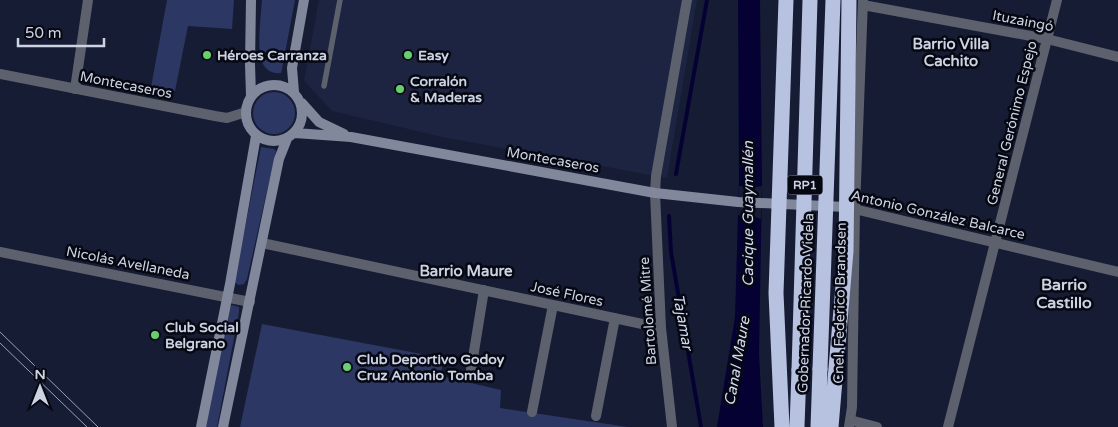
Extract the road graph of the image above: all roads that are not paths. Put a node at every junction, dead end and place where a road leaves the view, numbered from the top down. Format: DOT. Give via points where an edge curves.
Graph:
graph roads {
  1 [pos="88,0"];
  2 [pos="251,0"];
  3 [pos="304,0"];
  4 [pos="340,0"];
  5 [pos="687,0"];
  6 [pos="786,0"];
  7 [pos="810,0"];
  8 [pos="832,0"];
  9 [pos="1058,0"];
  10 [pos="858,2"];
  11 [pos="1047,39"];
  12 [pos="1118,57"];
  13 [pos="0,74"];
  14 [pos="324,86"];
  15 [pos="75,89"];
  16 [pos="251,96"];
  17 [pos="297,96"];
  18 [pos="246,112"];
  19 [pos="256,136"];
  20 [pos="291,136"];
  21 [pos="351,137"];
  22 [pos="655,193"];
  23 [pos="750,202"];
  24 [pos="779,204"];
  25 [pos="851,207"];
  26 [pos="996,242"];
  27 [pos="262,243"];
  28 [pos="0,252"];
  29 [pos="1118,272"];
  30 [pos="484,290"];
  31 [pos="228,297"];
  32 [pos="250,302"];
  33 [pos="553,305"];
  34 [pos="615,318"];
  35 [pos="661,328"];
  36 [pos="470,376"];
  37 [pos="532,412"];
  38 [pos="596,416"];
  39 [pos="849,424"];
  40 [pos="201,427"];
  41 [pos="223,427"];
  42 [pos="672,427"];
  43 [pos="782,427"];
  44 [pos="796,427"];
  45 [pos="818,427"];
  46 [pos="831,427"];
  47 [pos="877,427"];
  48 [pos="948,427"];
  1 -- 15 [label="street"];
  2 -- 16 [label="main road"];
  3 -- 17 [label="main road" via="292,68"];
  4 -- 14 [label="lane"];
  5 -- 22 [label="street, Bartolomé Mitre"];
  6 -- 24 [label="highway"];
  7 -- 44 [label="highway, Gobernador Ricardo Videla / RP1, bridge"];
  8 -- 45 [label="highway, Gobernador Ricardo Videla / RP1, bridge"];
  9 -- 11 [label="street, General Gerónimo Espejo"];
  10 -- 11 [label="street, Ituzaingó"];
  10 -- 25 [label="highway"];
  11 -- 12 [label="street, Ituzaingó"];
  11 -- 26 [label="street, General Gerónimo Espejo"];
  13 -- 15 [label="street, Montecaseros"];
  15 -- 18 [label="street, Montecaseros" via="227,118"];
  16 -- 17 [label="main road" via="272,85 283,86"];
  16 -- 18 [label="main road"];
  17 -- 20 [label="main road" via="302,116 299,128"];
  17 -- 21 [label="main road, Montecaseros" via="319,122"];
  18 -- 19 [label="main road" via="248,125"];
  19 -- 20 [label="main road" via="273,142"];
  19 -- 31 [label="main road"];
  20 -- 21 [label="main road, Montecaseros"];
  20 -- 27 [label="main road" via="279,159"];
  21 -- 22 [label="main road, Montecaseros"];
  22 -- 23 [label="main road, Montecaseros"];
  22 -- 35 [label="street, Bartolomé Mitre"];
  23 -- 24 [label="main road, Antonio González Balcarce"];
  24 -- 25 [label="main road, Antonio González Balcarce"];
  24 -- 43 [label="highway" via="776,293"];
  25 -- 26 [label="street, Antonio González Balcarce"];
  25 -- 39 [label="street, Cnel. Federico Brandsen" via="852,407"];
  25 -- 46 [label="highway"];
  26 -- 29 [label="street, Antonio González Balcarce"];
  26 -- 48 [label="street, General Gerónimo Espejo"];
  27 -- 30 [label="street, José Flores"];
  27 -- 32 [label="main road"];
  28 -- 31 [label="street, Nicolás Avellaneda"];
  30 -- 33 [label="street, José Flores"];
  30 -- 36 [label="street"];
  31 -- 32 [label="street, Nicolás Avellaneda"];
  31 -- 40 [label="main road"];
  32 -- 41 [label="main road"];
  33 -- 34 [label="street, José Flores"];
  33 -- 37 [label="street"];
  34 -- 35 [label="street, José Flores"];
  34 -- 38 [label="street"];
  35 -- 42 [label="street, Bartolomé Mitre"];
  39 -- 47 [label="street"];
}
